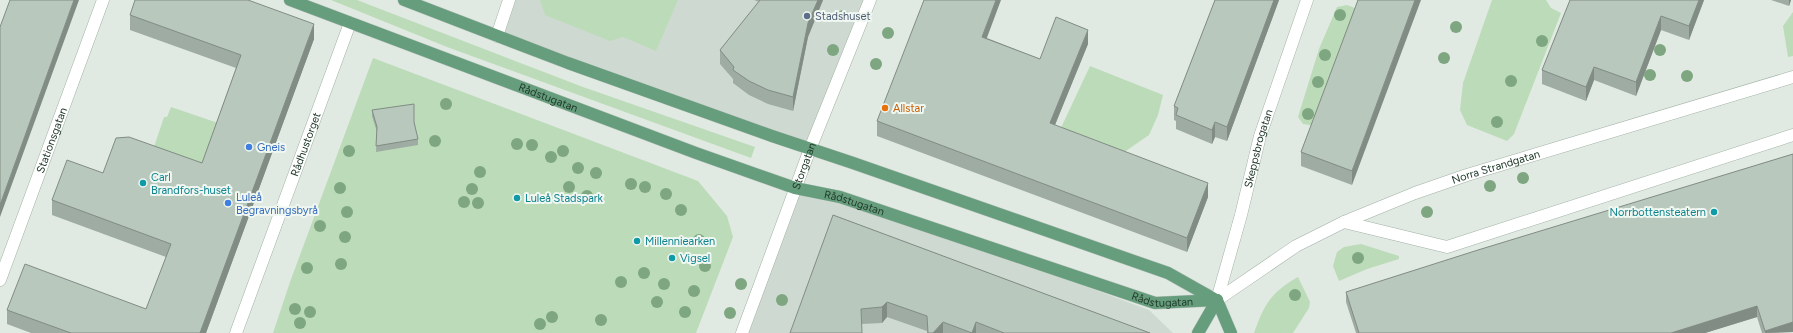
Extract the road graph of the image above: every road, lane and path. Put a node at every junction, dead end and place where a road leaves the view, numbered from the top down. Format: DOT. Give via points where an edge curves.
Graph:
graph roads {
  1 [pos="103,0"];
  2 [pos="290,0"];
  3 [pos="404,0"];
  4 [pos="509,0"];
  5 [pos="870,0"];
  6 [pos="1307,0"];
  7 [pos="350,23"];
  8 [pos="496,36"];
  9 [pos="1793,77"];
  10 [pos="1793,135"];
  11 [pos="810,150"];
  12 [pos="795,188"];
  13 [pos="1344,222"];
  14 [pos="0,280"];
  15 [pos="1218,300"];
  16 [pos="236,333"];
  17 [pos="742,333"];
  18 [pos="1198,333"];
  19 [pos="1231,333"];
  1 -- 14 [label="street, Stationsgatan"];
  2 -- 7 [label="main road, Rådstugatan"];
  3 -- 8 [label="main road, Rådstugatan"];
  4 -- 8 [label="street"];
  5 -- 11 [label="street, Storgatan"];
  6 -- 15 [label="street, Skeppsbrogatan" via="1260,136"];
  7 -- 12 [label="main road, Rådstugatan"];
  7 -- 16 [label="street, Rådhustorget"];
  8 -- 11 [label="main road, Rådstugatan"];
  9 -- 13 [label="street, Norra Strandgatan" via="1467,175"];
  10 -- 13 [label="street" via="1447,247"];
  11 -- 12 [label="street, Storgatan"];
  11 -- 15 [label="main road, Rådstugatan" via="1168,273"];
  12 -- 15 [label="main road, Rådstugatan" via="840,197 1155,303"];
  12 -- 17 [label="street, Storgatan"];
  13 -- 15 [label="street, Norra Strandgatan" via="1296,246"];
  15 -- 18 [label="main road, Skeppsbrogatan"];
  15 -- 19 [label="main road"];
}
